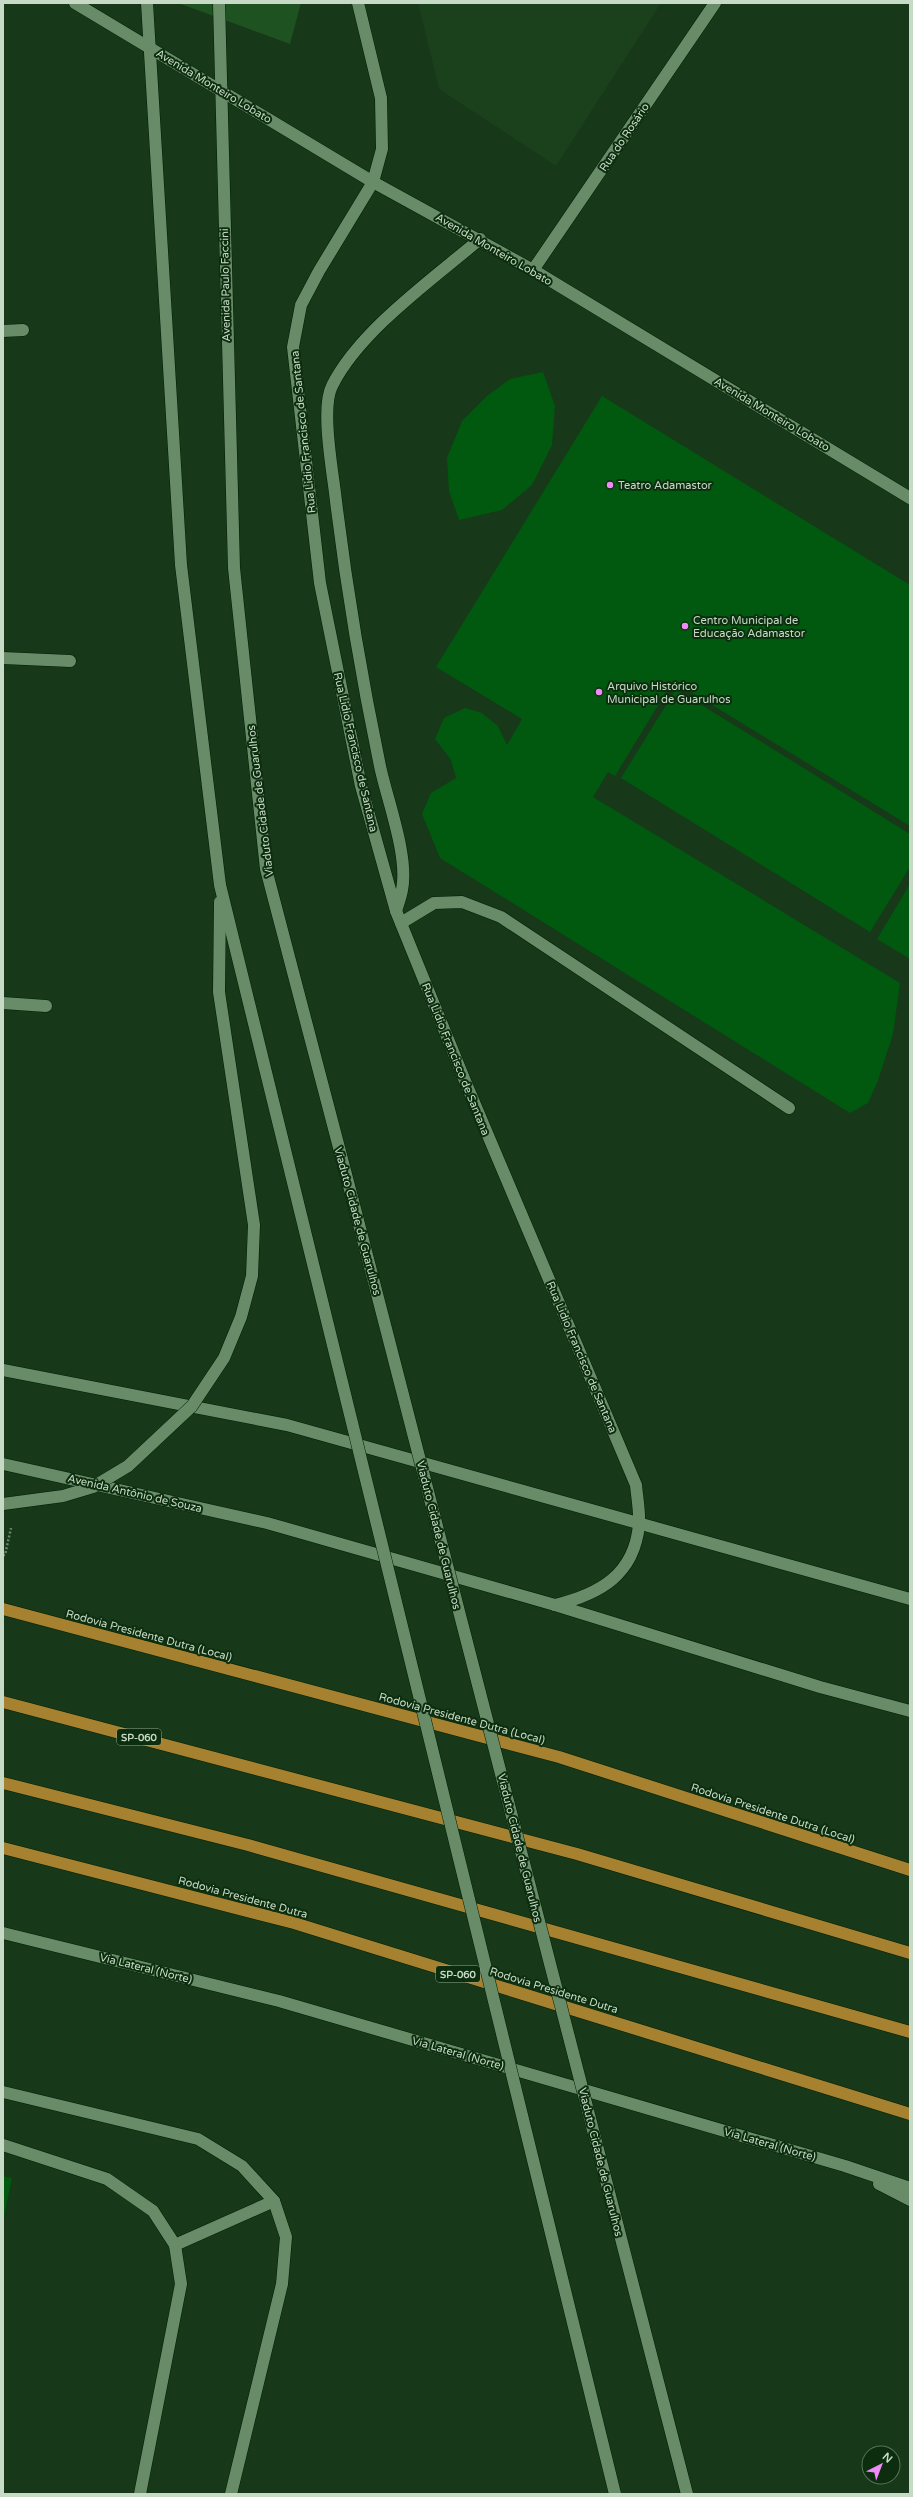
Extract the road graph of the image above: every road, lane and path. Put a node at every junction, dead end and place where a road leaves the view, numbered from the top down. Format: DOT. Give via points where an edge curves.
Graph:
graph roads {
  1 [pos="75,3"];
  2 [pos="147,3"];
  3 [pos="219,3"];
  4 [pos="358,3"];
  5 [pos="715,3"];
  6 [pos="150,48"];
  7 [pos="223,91"];
  8 [pos="373,182"];
  9 [pos="480,239"];
  10 [pos="533,270"];
  11 [pos="23,330"];
  12 [pos="3,331"];
  13 [pos="910,498"];
  14 [pos="234,568"];
  15 [pos="3,658"];
  16 [pos="70,661"];
  17 [pos="220,885"];
  18 [pos="396,911"];
  19 [pos="402,923"];
  20 [pos="3,1003"];
  21 [pos="46,1006"];
  22 [pos="789,1108"];
  23 [pos="3,1370"];
  24 [pos="3,1464"];
  25 [pos="3,1504"];
  26 [pos="639,1525"];
  27 [pos="910,1599"];
  28 [pos="555,1605"];
  29 [pos="3,1609"];
  30 [pos="3,1702"];
  31 [pos="910,1711"];
  32 [pos="3,1783"];
  33 [pos="3,1848"];
  34 [pos="910,1870"];
  35 [pos="3,1933"];
  36 [pos="910,1953"];
  37 [pos="910,2032"];
  38 [pos="3,2092"];
  39 [pos="910,2114"];
  40 [pos="3,2145"];
  41 [pos="845,2166"];
  42 [pos="910,2188"];
  43 [pos="910,2200"];
  44 [pos="274,2201"];
  45 [pos="175,2244"];
  46 [pos="140,2494"];
  47 [pos="231,2494"];
  48 [pos="615,2494"];
  49 [pos="687,2494"];
  1 -- 6 [label="main road, Avenida Monteiro Lobato"];
  2 -- 6 [label="main road"];
  3 -- 7 [label="main road, Avenida Paulo Faccini"];
  4 -- 8 [label="main road, Rua Lidio Francisco de Santana" via="381,98 382,149"];
  5 -- 10 [label="main road, Rua do Rosário"];
  6 -- 7 [label="main road, Avenida Monteiro Lobato"];
  6 -- 17 [label="main road" via="181,565"];
  7 -- 8 [label="main road, Avenida Monteiro Lobato"];
  7 -- 14 [label="main road, Avenida Paulo Faccini" via="226,322"];
  8 -- 9 [label="main road, Avenida Monteiro Lobato"];
  8 -- 18 [label="main road, Rua Lidio Francisco de Santana" via="319,271 301,306 293,347 320,582 361,786"];
  9 -- 10 [label="main road, Avenida Monteiro Lobato"];
  9 -- 18 [label="main road" via="408,299 366,340 339,372 330,388 330,457 358,662 380,768 401,849 403,889"];
  10 -- 13 [label="main road, Avenida Monteiro Lobato"];
  11 -- 12 [label="main road"];
  14 -- 49 [label="main road, Viaduto Cidade de Guarulhos, bridge" via="266,869"];
  15 -- 16 [label="main road"];
  17 -- 25 [label="main road, bridge" via="218,992 254,1225 252,1276 241,1317 224,1358 192,1406 128,1466 93,1486 63,1496"];
  17 -- 48 [label="main road, bridge"];
  18 -- 19 [label="main road, Rua Lidio Francisco de Santana"];
  19 -- 22 [label="main road" via="434,903 462,902 500,917"];
  19 -- 26 [label="main road, Rua Lidio Francisco de Santana" via="465,1081 636,1485"];
  20 -- 21 [label="main road"];
  23 -- 26 [label="main road" via="294,1427"];
  24 -- 28 [label="main road, Avenida Antônio de Souza" via="267,1523"];
  26 -- 27 [label="main road"];
  26 -- 28 [label="main road, Rua Lidio Francisco de Santana" via="630,1562 608,1585 579,1599"];
  28 -- 31 [label="main road, Avenida Antônio de Souza" via="820,1687"];
  29 -- 34 [label="highway, Rodovia Presidente Dutra (Local)" via="559,1757"];
  30 -- 36 [label="highway, SP-060" via="577,1854"];
  32 -- 37 [label="highway" via="248,1845"];
  33 -- 39 [label="highway, Rodovia Presidente Dutra / SP-060" via="294,1923"];
  35 -- 41 [label="main road, Via Lateral (Norte)" via="279,2001"];
  38 -- 44 [label="main road" via="198,2139 242,2166"];
  40 -- 45 [label="main road" via="107,2180 153,2212"];
  41 -- 42 [label="main road, Via Lateral (Norte)"];
  41 -- 43 [label="main road"];
  44 -- 45 [label="main road"];
  44 -- 47 [label="main road" via="286,2237 282,2284"];
  45 -- 46 [label="main road" via="181,2284"];
}
